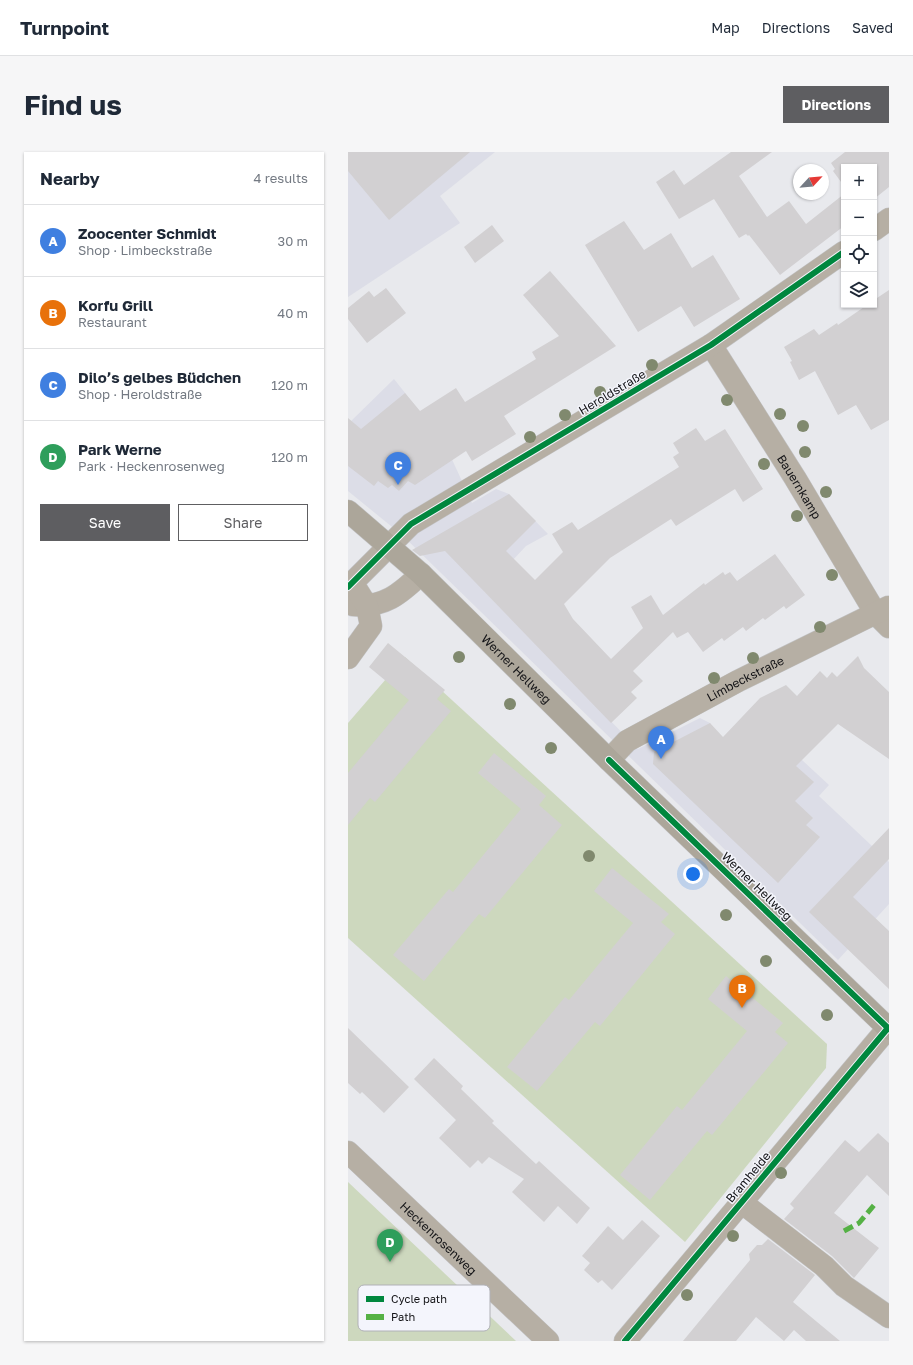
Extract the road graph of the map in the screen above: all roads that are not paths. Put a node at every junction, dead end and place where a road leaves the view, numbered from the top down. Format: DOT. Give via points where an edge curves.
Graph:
graph roads {
  1 [pos="889,219"];
  2 [pos="877,228"];
  3 [pos="841,254"];
  4 [pos="711,346"];
  5 [pos="348,512"];
  6 [pos="389,545"];
  7 [pos="421,574"];
  8 [pos="350,584"];
  9 [pos="357,605"];
  10 [pos="884,616"];
  11 [pos="348,658"];
  12 [pos="609,760"];
  13 [pos="889,1028"];
  14 [pos="348,1152"];
  15 [pos="742,1202"];
  16 [pos="489,1285"];
  17 [pos="490,1286"];
  18 [pos="889,1317"];
  19 [pos="548,1341"];
  20 [pos="625,1341"];
  1 -- 2 [label="street"];
  3 -- 4 [label="street, Heroldstraße"];
  4 -- 6 [label="street, Heroldstraße" via="411,524"];
  4 -- 10 [label="street, Bauernkamp"];
  5 -- 6 [label="main road, Werner Hellweg"];
  6 -- 7 [label="main road, Werner Hellweg"];
  6 -- 8 [label="street, Heroldstraße"];
  7 -- 9 [label="street" via="401,593 384,602"];
  7 -- 12 [label="main road, Werner Hellweg"];
  8 -- 9 [label="street"];
  9 -- 11 [label="street" via="371,626"];
  10 -- 12 [label="street, Limbeckstraße" via="738,682 627,741"];
  12 -- 13 [label="main road, Werner Hellweg"];
  13 -- 15 [label="street, Bramheide"];
  14 -- 16 [label="street, Heckenrosenweg"];
  15 -- 18 [label="street" via="824,1266 844,1286"];
  15 -- 20 [label="street, Bramheide"];
  17 -- 19 [label="street, Heckenrosenweg"];
}
